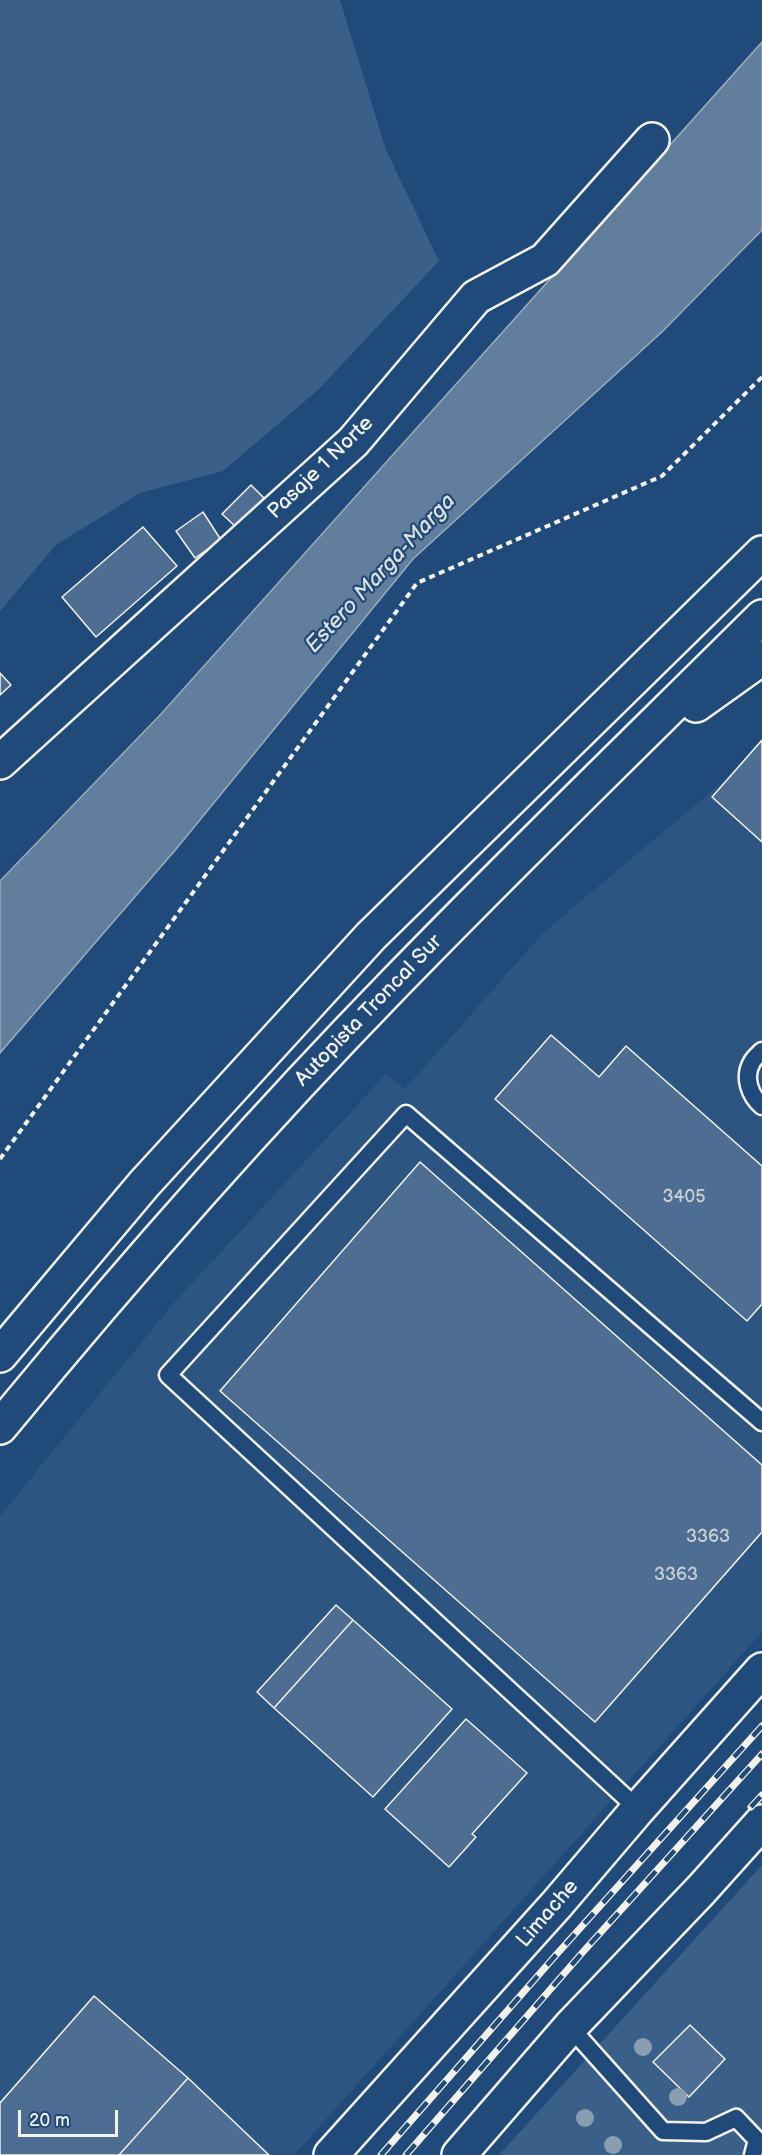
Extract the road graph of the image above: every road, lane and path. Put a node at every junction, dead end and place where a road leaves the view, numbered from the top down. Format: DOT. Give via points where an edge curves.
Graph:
graph roads {
  1 [pos="652,140"];
  2 [pos="762,377"];
  3 [pos="762,553"];
  4 [pos="762,617"];
  5 [pos="762,658"];
  6 [pos="0,762"];
  7 [pos="614,764"];
  8 [pos="762,1051"];
  9 [pos="762,1106"];
  10 [pos="0,1159"];
  11 [pos="0,1355"];
  12 [pos="762,1422"];
  13 [pos="0,1427"];
  14 [pos="762,1670"];
  15 [pos="638,1809"];
  16 [pos="760,1825"];
  17 [pos="570,2027"];
  18 [pos="331,2155"];
  19 [pos="459,2155"];
  20 [pos="753,2155"];
  1 -- 6 [label="main road, Pasaje 1 Norte" via="545,260 476,297 353,442"];
  2 -- 10 [label="path" via="662,476 417,583"];
  3 -- 11 [label="main road" via="371,936 144,1184"];
  4 -- 7 [label="main road, Autopista Troncal Sur"];
  5 -- 7 [label="main road"];
  7 -- 13 [label="main road, Autopista Troncal Sur" via="494,882 284,1101 178,1218"];
  8 -- 9 [label="lane" via="751,1062 747,1082 754,1099"];
  12 -- 15 [label="lane" via="406,1114 168,1375"];
  14 -- 15 [label="main road, Limache"];
  15 -- 18 [label="main road, Limache"];
  16 -- 17 [label="main road"];
  17 -- 19 [label="main road"];
  17 -- 20 [label="lane" via="663,2131 706,2132 736,2118 757,2140"];
}
